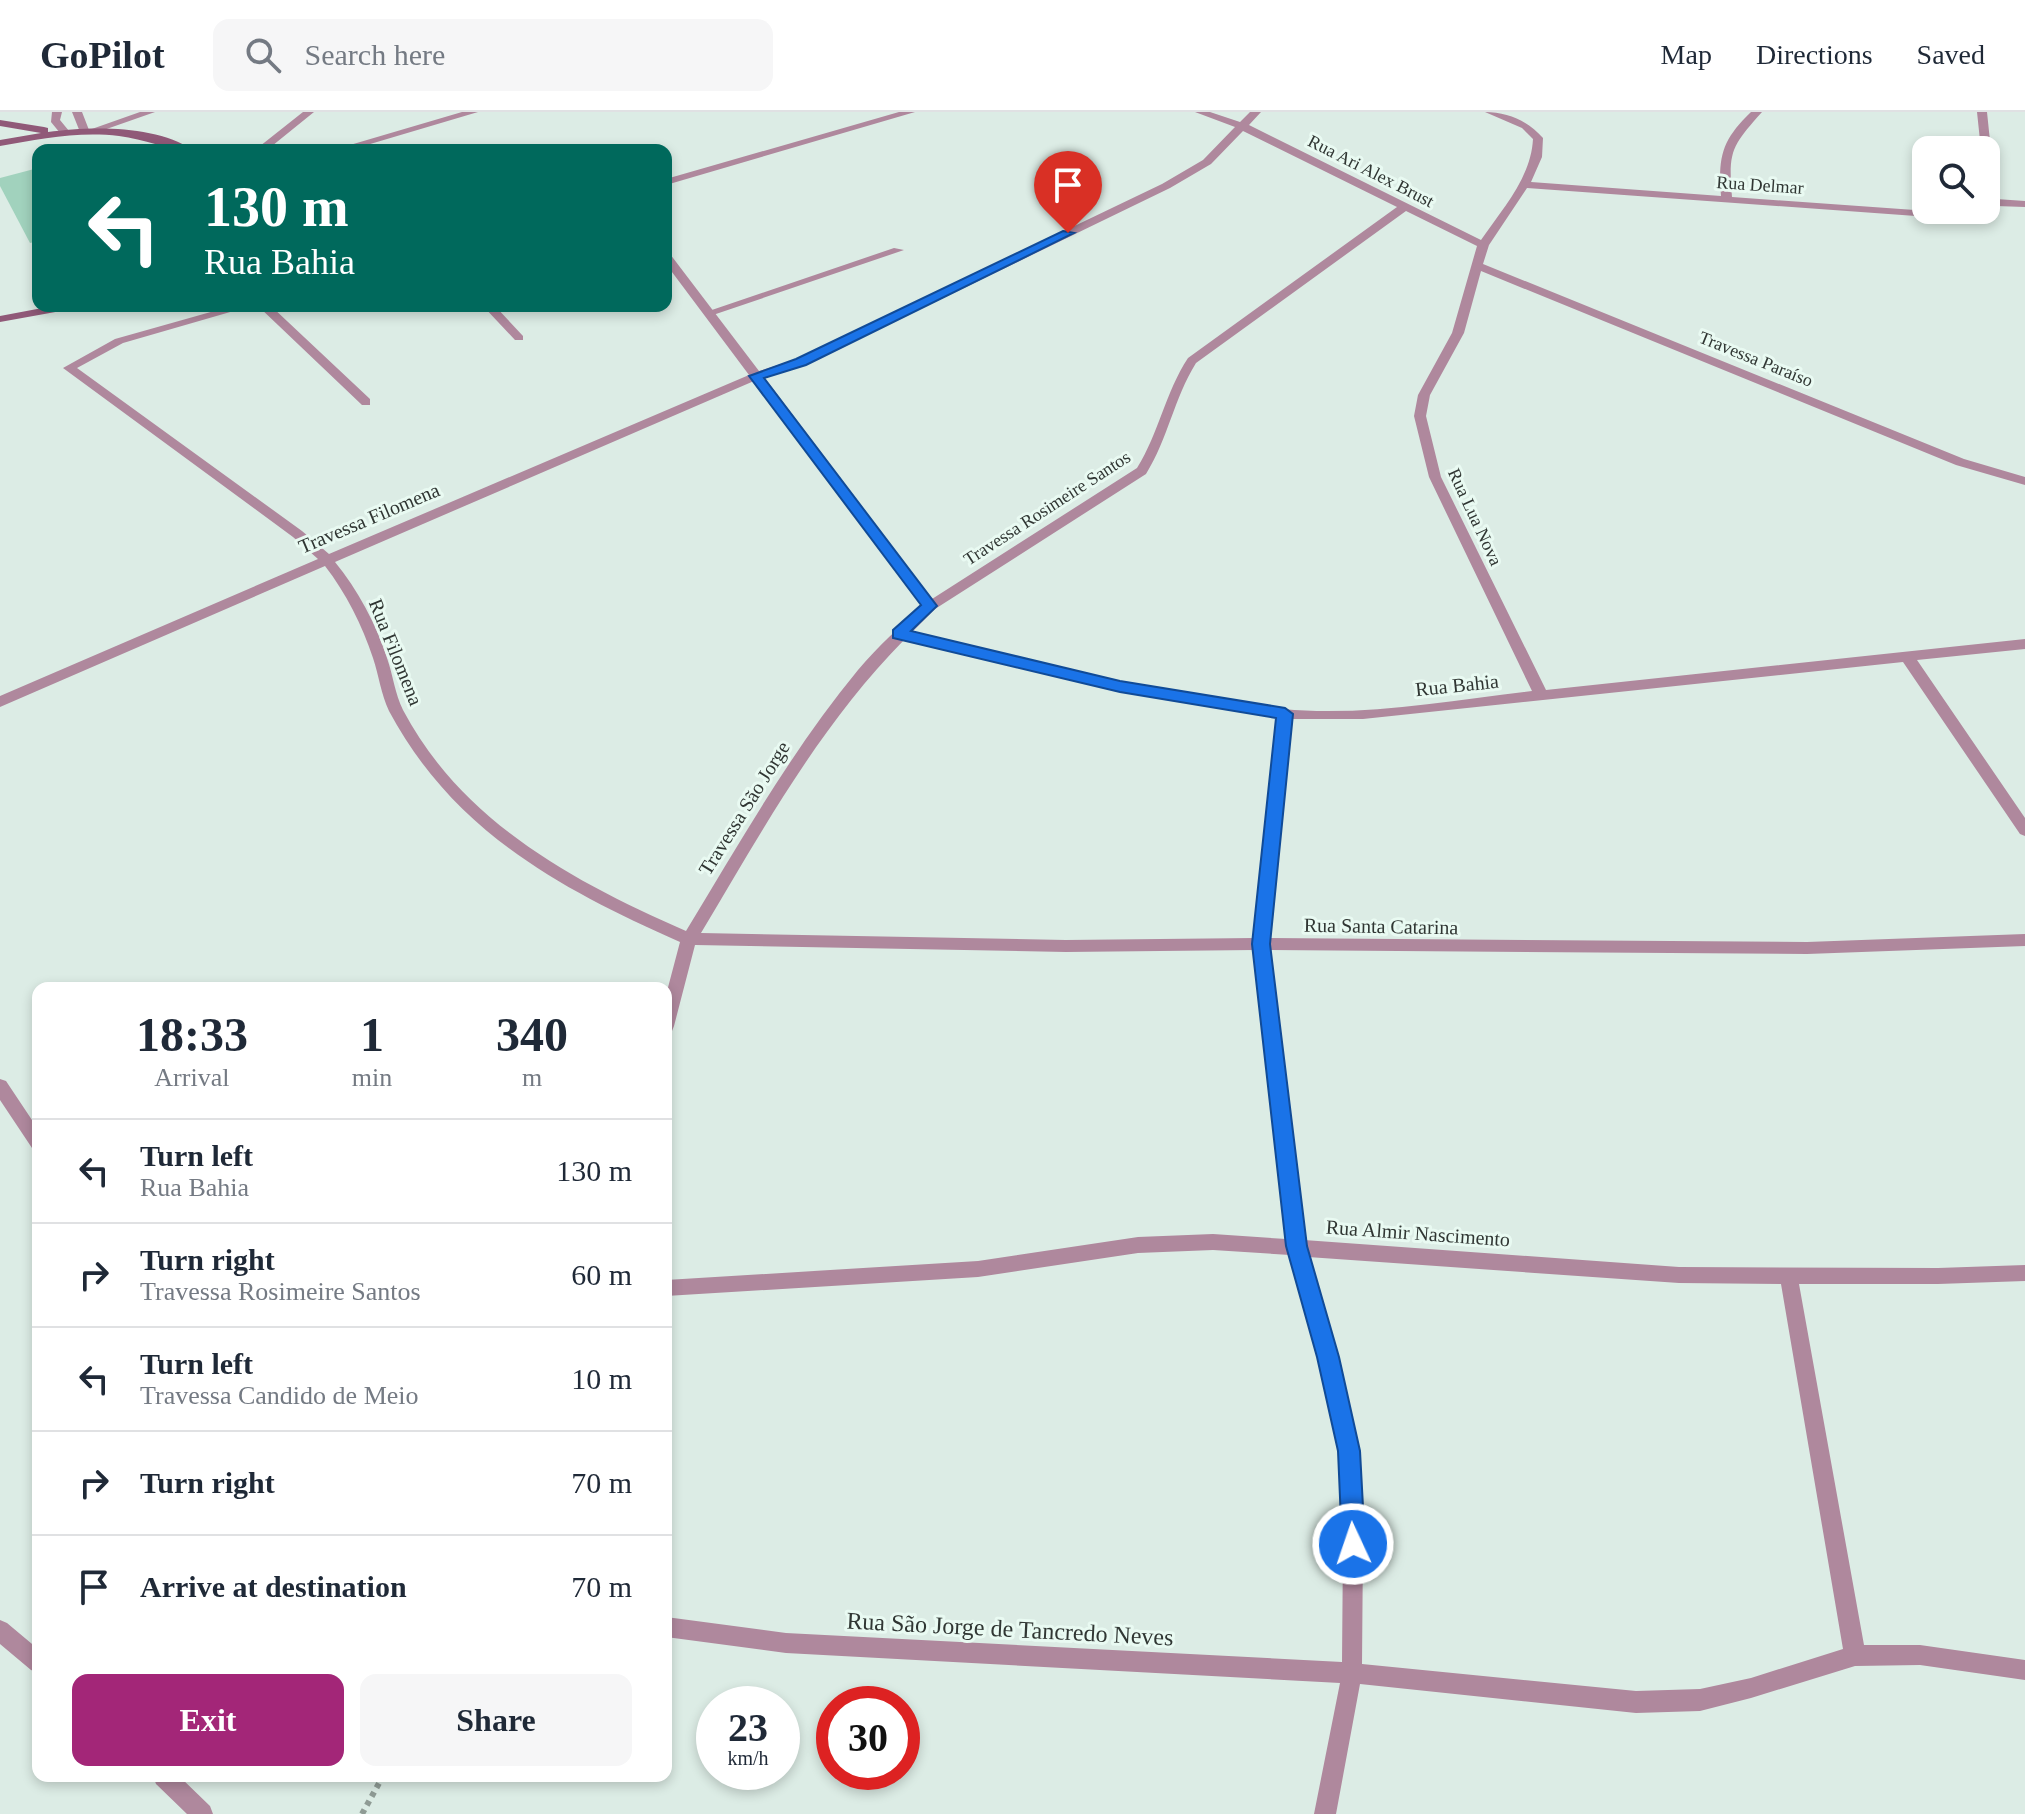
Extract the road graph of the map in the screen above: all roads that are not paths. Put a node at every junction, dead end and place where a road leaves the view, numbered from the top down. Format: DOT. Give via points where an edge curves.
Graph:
graph roads {
  1 [pos="57,112"];
  2 [pos="77,112"];
  3 [pos="150,112"];
  4 [pos="309,112"];
  5 [pos="473,112"];
  6 [pos="910,112"];
  7 [pos="1200,112"];
  8 [pos="1256,112"];
  9 [pos="1490,112"];
  10 [pos="1757,112"];
  11 [pos="1982,112"];
  12 [pos="0,123"];
  13 [pos="1244,127"];
  14 [pos="89,130"];
  15 [pos="61,131"];
  16 [pos="1984,136"];
  17 [pos="0,143"];
  18 [pos="173,144"];
  19 [pos="268,144"];
  20 [pos="359,144"];
  21 [pos="672,180"];
  22 [pos="1524,185"];
  23 [pos="1727,200"];
  24 [pos="2025,204"];
  25 [pos="2000,205"];
  26 [pos="1403,208"];
  27 [pos="1912,214"];
  28 [pos="1483,245"];
  29 [pos="898,250"];
  30 [pos="672,264"];
  31 [pos="1476,265"];
  32 [pos="39,312"];
  33 [pos="188,312"];
  34 [pos="223,312"];
  35 [pos="270,312"];
  36 [pos="495,312"];
  37 [pos="709,313"];
  38 [pos="0,319"];
  39 [pos="193,320"];
  40 [pos="519,338"];
  41 [pos="756,376"];
  42 [pos="366,402"];
  43 [pos="2025,481"];
  44 [pos="326,558"];
  45 [pos="930,606"];
  46 [pos="899,634"];
  47 [pos="2025,644"];
  48 [pos="1908,658"];
  49 [pos="1542,697"];
  50 [pos="0,702"];
  51 [pos="1285,714"];
  52 [pos="2025,830"];
  53 [pos="689,939"];
  54 [pos="2025,940"];
  55 [pos="1261,944"];
  56 [pos="672,1003"];
  57 [pos="0,1086"];
  58 [pos="32,1134"];
  59 [pos="1296,1246"];
  60 [pos="2025,1273"];
  61 [pos="1789,1276"];
  62 [pos="672,1288"];
  63 [pos="672,1628"];
  64 [pos="0,1630"];
  65 [pos="1855,1656"];
  66 [pos="32,1658"];
  67 [pos="2025,1670"];
  68 [pos="1352,1673"];
  69 [pos="170,1782"];
  70 [pos="202,1814"];
  71 [pos="1325,1814"];
  1 -- 15 [label="street"];
  2 -- 14 [label="street"];
  3 -- 14 [label="street"];
  4 -- 19 [label="street"];
  5 -- 20 [label="street"];
  6 -- 21 [label="street"];
  7 -- 13 [label="street, Rua Ari Alex Brust"];
  8 -- 13 [label="street, Travessa Filomena"];
  9 -- 22 [label="street, Rua Lua Nova" via="1526,126 1538,138 1537,157"];
  10 -- 23 [label="street" via="1727,146"];
  11 -- 16 [label="street"];
  12 -- 15 [label="main road"];
  13 -- 26 [label="street, Rua Ari Alex Brust"];
  13 -- 41 [label="street, Travessa Filomena" via="1207,162 1166,186 801,362"];
  14 -- 15 [label="main road"];
  14 -- 18 [label="main road" via="150,135"];
  15 -- 17 [label="main road"];
  22 -- 23 [label="street, Rua Delmar"];
  22 -- 28 [label="street, Rua Lua Nova"];
  23 -- 27 [label="street, Rua Delmar"];
  24 -- 25 [label="street, Rua Delmar"];
  26 -- 28 [label="street, Rua Ari Alex Brust"];
  26 -- 45 [label="street, Travessa Rosimeire Santos" via="1192,361 1180,376 1154,453 1142,471"];
  28 -- 31 [label="street, Rua Lua Nova"];
  29 -- 37 [label="street"];
  30 -- 37 [label="street"];
  31 -- 43 [label="street, Travessa Paraíso" via="1960,462"];
  31 -- 49 [label="street, Rua Lua Nova" via="1458,333 1424,395 1420,416 1435,477"];
  32 -- 38 [label="main road"];
  33 -- 39 [label="street"];
  34 -- 39 [label="street"];
  35 -- 42 [label="street"];
  36 -- 40 [label="street"];
  37 -- 41 [label="street"];
  39 -- 44 [label="street, Rua Filomena" via="119,341 69,368"];
  41 -- 44 [label="street, Travessa Filomena"];
  41 -- 45 [label="street"];
  44 -- 50 [label="street, Travessa Filomena"];
  44 -- 53 [label="street, Rua Filomena" via="360,609 394,705 421,756 463,805 562,875"];
  45 -- 46 [label="street, Travessa Rosimeire Santos"];
  46 -- 51 [label="street, Rua Bahia" via="1120,686"];
  46 -- 53 [label="street, Travessa São Jorge" via="809,745"];
  47 -- 48 [label="street, Rua Bahia"];
  48 -- 49 [label="street, Rua Bahia"];
  48 -- 52 [label="street"];
  49 -- 51 [label="street, Rua Bahia" via="1363,714"];
  51 -- 55 [label="street"];
  53 -- 55 [label="street, Rua Santa Catarina"];
  53 -- 56 [label="street, Travessa São Jorge"];
  54 -- 55 [label="street, Rua Santa Catarina" via="1807,948"];
  55 -- 59 [label="street"];
  57 -- 58 [label="street"];
  59 -- 61 [label="street, Rua Almir Nascimento" via="1679,1275"];
  59 -- 62 [label="street, Rua Almir Nascimento" via="1138,1245 978,1269"];
  59 -- 68 [label="street" via="1349,1451"];
  60 -- 61 [label="street, Rua Almir Nascimento"];
  61 -- 65 [label="street"];
  63 -- 68 [label="street, Rua São Jorge de Tancredo Neves" via="786,1643"];
  64 -- 66 [label="street"];
  65 -- 67 [label="street, Rua São Jorge de Tancredo Neves" via="1920,1655"];
  65 -- 68 [label="street, Rua São Jorge de Tancredo Neves" via="1700,1700 1636,1702"];
  68 -- 71 [label="street"];
  69 -- 70 [label="street"];
}
